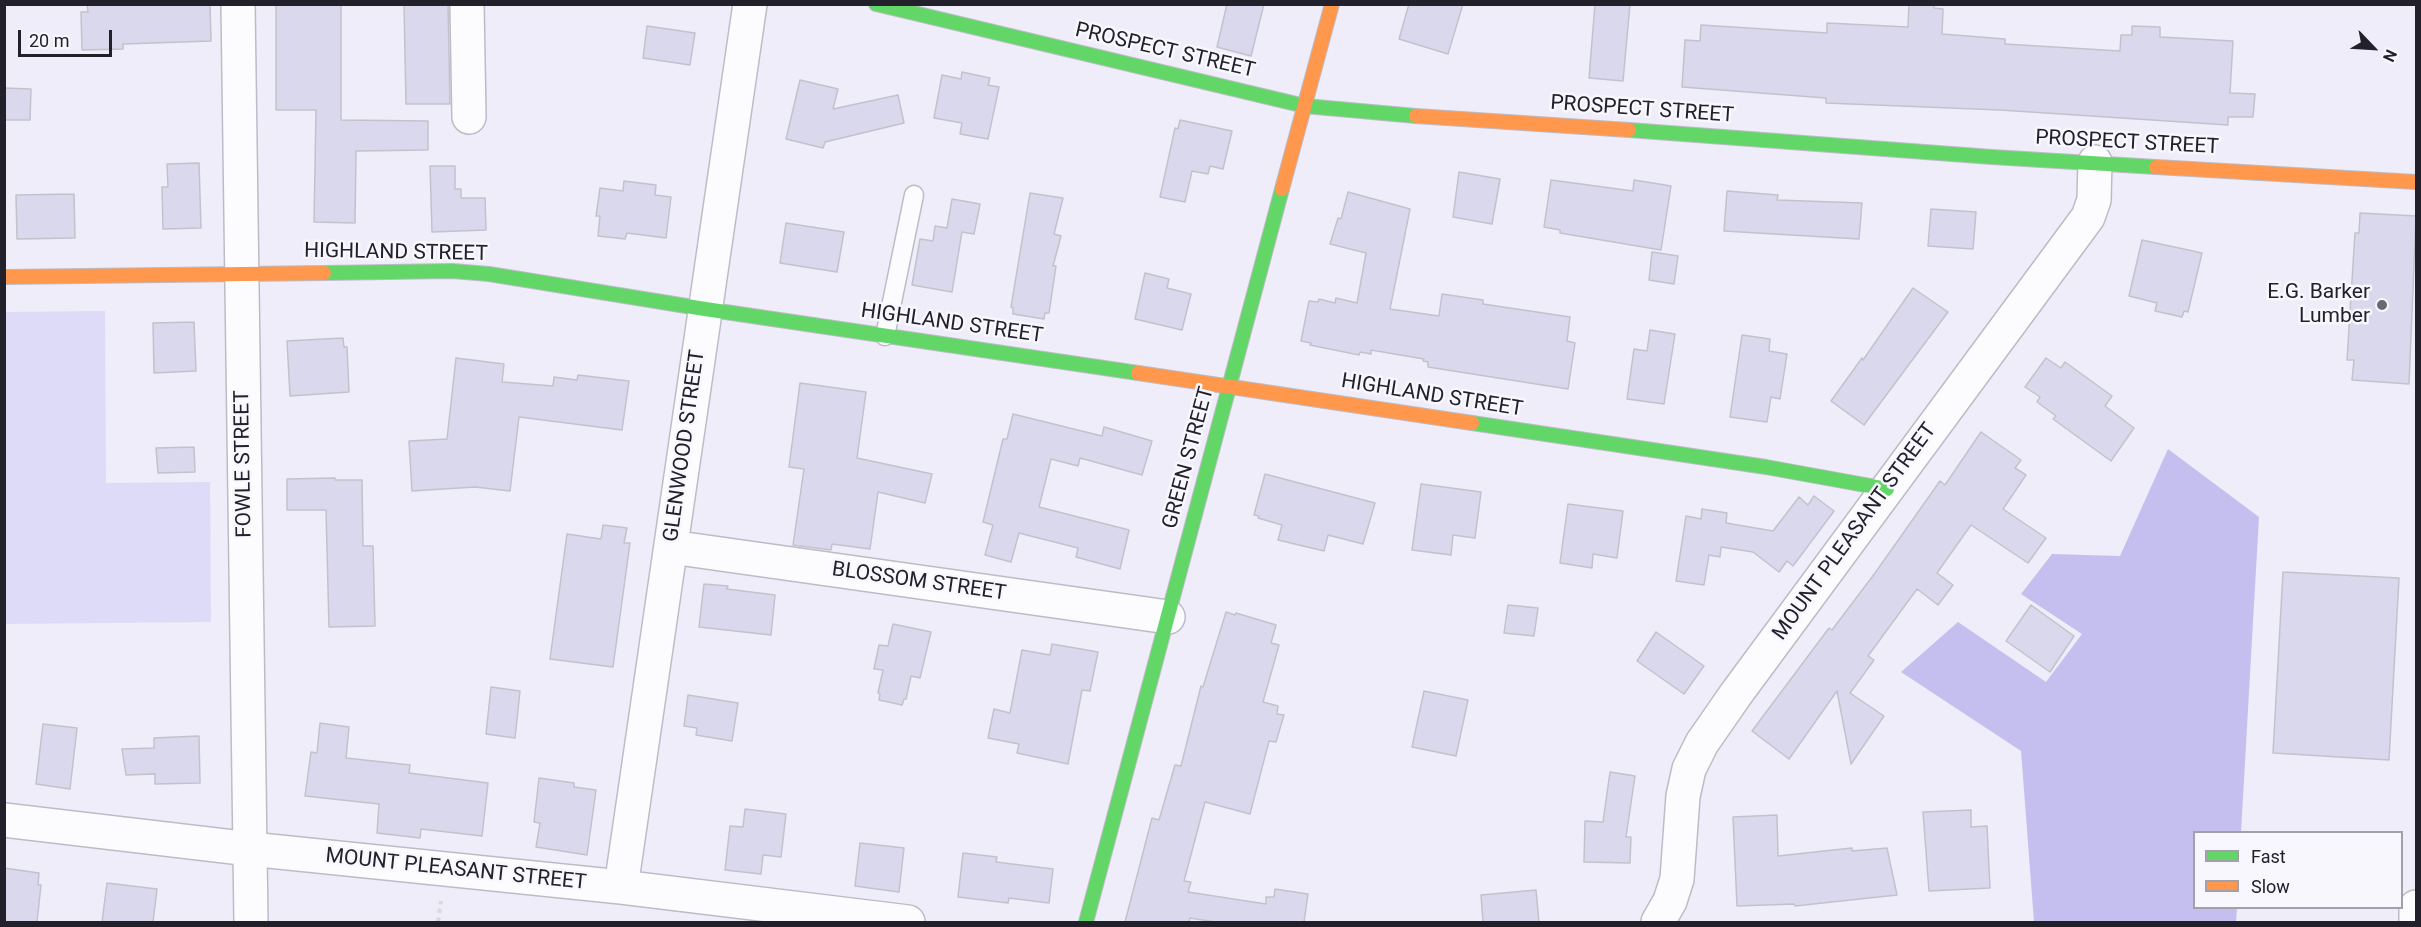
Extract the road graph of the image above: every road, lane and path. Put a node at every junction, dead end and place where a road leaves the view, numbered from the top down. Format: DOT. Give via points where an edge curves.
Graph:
graph roads {
  1 [pos="238,4"];
  2 [pos="467,4"];
  3 [pos="750,4"];
  4 [pos="876,4"];
  5 [pos="1332,4"];
  6 [pos="1305,106"];
  7 [pos="469,117"];
  8 [pos="2095,162"];
  9 [pos="2416,182"];
  10 [pos="914,195"];
  11 [pos="241,272"];
  12 [pos="4,277"];
  13 [pos="705,309"];
  14 [pos="885,336"];
  15 [pos="1230,387"];
  16 [pos="1887,489"];
  17 [pos="670,547"];
  18 [pos="1168,617"];
  19 [pos="4,820"];
  20 [pos="250,849"];
  21 [pos="621,887"];
  22 [pos="2416,908"];
  23 [pos="754,914"];
  24 [pos="251,922"];
  25 [pos="908,922"];
  26 [pos="1086,922"];
  27 [pos="1658,922"];
  28 [pos="2416,922"];
  1 -- 11 [label="street, FOWLE STREET"];
  2 -- 7 [label="street"];
  3 -- 13 [label="street, GLENWOOD STREET"];
  4 -- 6 [label="street, PROSPECT STREET"];
  5 -- 6 [label="street, GREEN STREET"];
  6 -- 8 [label="street, PROSPECT STREET"];
  6 -- 15 [label="street, GREEN STREET"];
  8 -- 9 [label="street, PROSPECT STREET"];
  8 -- 16 [label="street, MOUNT PLEASANT STREET" via="2094,200 2088,217"];
  10 -- 14 [label="lane"];
  11 -- 12 [label="street, HIGHLAND STREET"];
  11 -- 13 [label="street, HIGHLAND STREET" via="471,272"];
  11 -- 20 [label="street, FOWLE STREET"];
  13 -- 14 [label="street, HIGHLAND STREET"];
  13 -- 17 [label="street, GLENWOOD STREET"];
  14 -- 15 [label="street, HIGHLAND STREET"];
  15 -- 16 [label="street, HIGHLAND STREET" via="1766,466"];
  15 -- 18 [label="street, GREEN STREET"];
  16 -- 27 [label="street, MOUNT PLEASANT STREET" via="1718,719 1693,760 1683,796 1677,879"];
  17 -- 18 [label="street, BLOSSOM STREET"];
  17 -- 21 [label="street, GLENWOOD STREET"];
  18 -- 26 [label="street, GREEN STREET"];
  19 -- 20 [label="street, MOUNT PLEASANT STREET"];
  20 -- 21 [label="street, MOUNT PLEASANT STREET"];
  20 -- 24 [label="street, FOWLE STREET"];
  21 -- 23 [label="street, MOUNT PLEASANT STREET"];
  22 -- 28 [label="street"];
  23 -- 25 [label="street, MOUNT PLEASANT STREET"];
}
